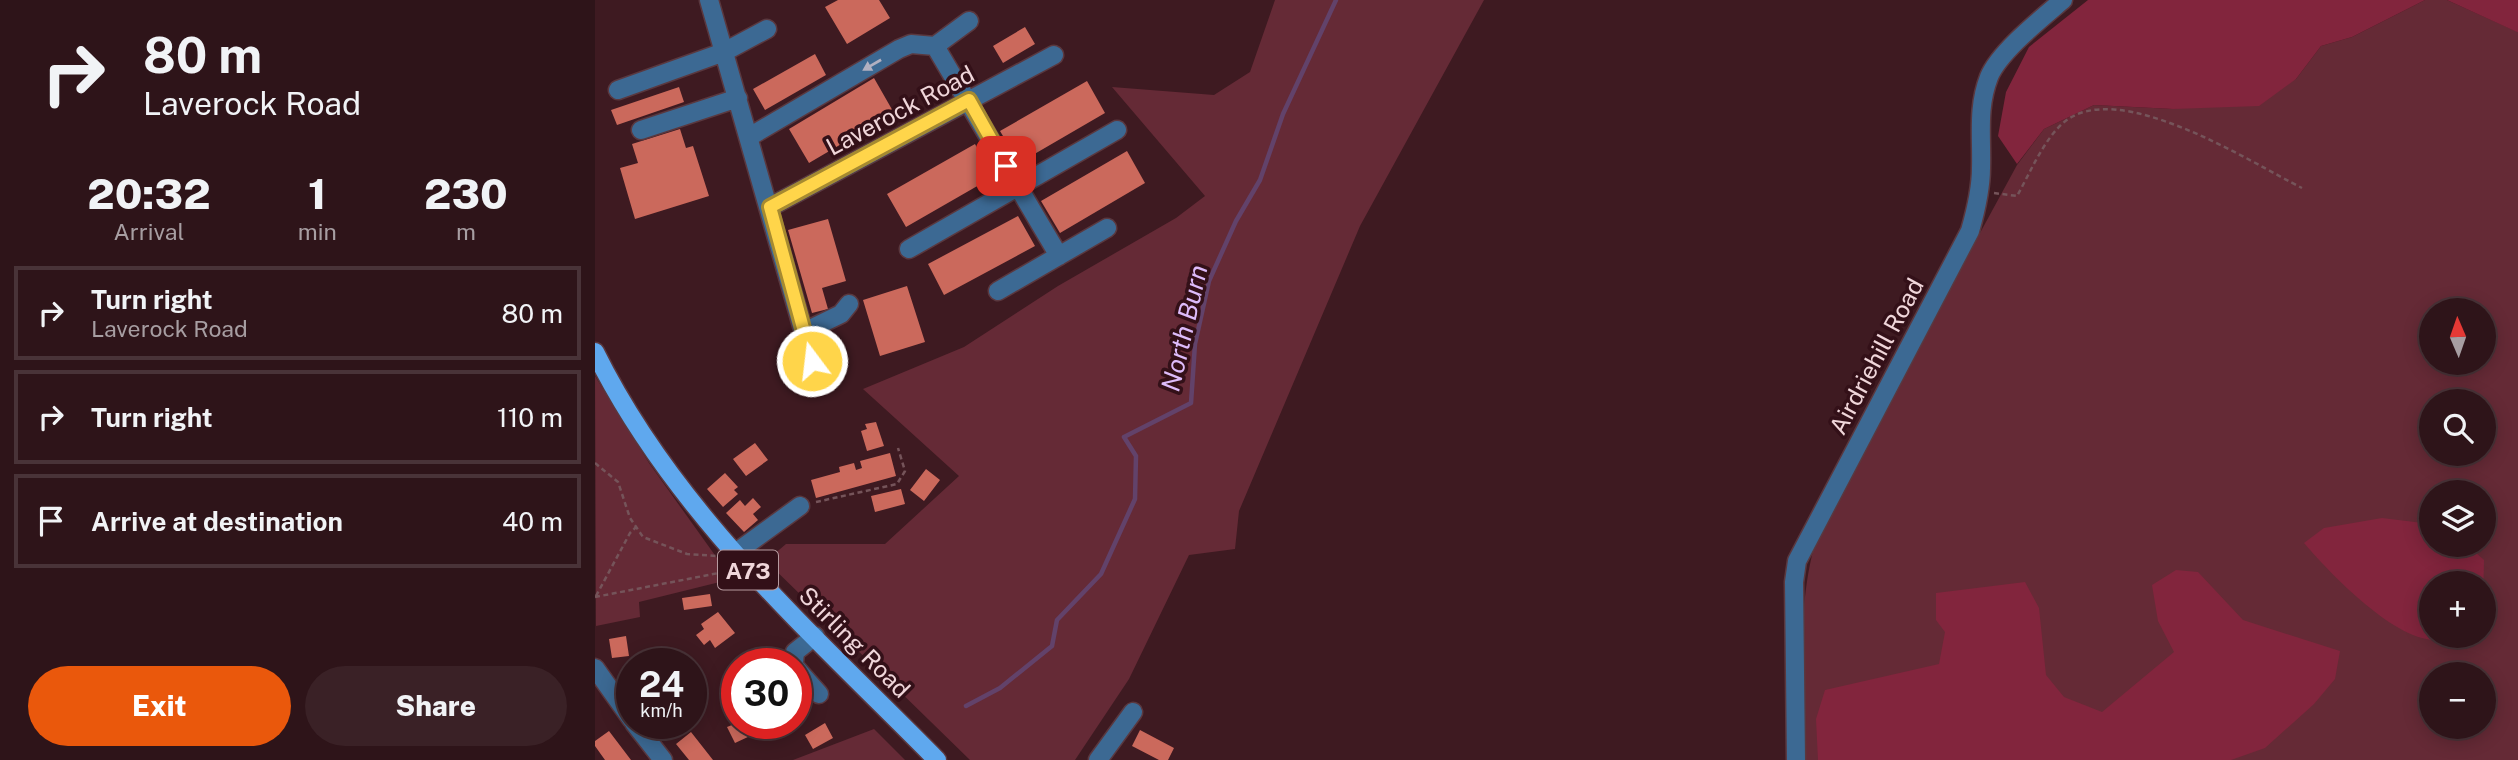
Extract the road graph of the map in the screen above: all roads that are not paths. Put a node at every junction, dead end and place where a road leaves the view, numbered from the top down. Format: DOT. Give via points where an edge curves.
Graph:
graph roads {
  1 [pos="709,0"];
  2 [pos="2063,0"];
  3 [pos="969,21"];
  4 [pos="767,29"];
  5 [pos="935,46"];
  6 [pos="724,52"];
  7 [pos="1054,55"];
  8 [pos="618,90"];
  9 [pos="738,98"];
  10 [pos="969,100"];
  11 [pos="641,130"];
  12 [pos="1117,130"];
  13 [pos="749,137"];
  14 [pos="1019,187"];
  15 [pos="770,207"];
  16 [pos="1107,228"];
  17 [pos="909,248"];
  18 [pos="1059,256"];
  19 [pos="997,291"];
  20 [pos="849,304"];
  21 [pos="804,332"];
  22 [pos="595,352"];
  23 [pos="812,361"];
  24 [pos="800,506"];
  25 [pos="735,556"];
  26 [pos="815,636"];
  27 [pos="800,648"];
  28 [pos="595,668"];
  29 [pos="812,686"];
  30 [pos="819,694"];
  31 [pos="616,697"];
  32 [pos="1133,712"];
  33 [pos="647,739"];
  34 [pos="663,760"];
  35 [pos="937,760"];
  36 [pos="1098,760"];
  37 [pos="1796,760"];
  1 -- 6 [label="street"];
  2 -- 37 [label="street, Airdriehill Road" via="2022,35 1990,75 1980,113 1980,182 1971,231 1797,561"];
  3 -- 5 [label="street"];
  4 -- 6 [label="street"];
  5 -- 10 [label="street"];
  5 -- 13 [label="street, one-way" via="911,44 899,49"];
  6 -- 8 [label="street"];
  6 -- 9 [label="street"];
  7 -- 10 [label="street, Laverock Road"];
  9 -- 11 [label="street"];
  9 -- 13 [label="street"];
  10 -- 14 [label="street"];
  10 -- 15 [label="street, Laverock Road"];
  12 -- 14 [label="street"];
  13 -- 15 [label="street"];
  14 -- 17 [label="street"];
  14 -- 18 [label="street"];
  15 -- 21 [label="street"];
  16 -- 18 [label="street"];
  18 -- 19 [label="street"];
  20 -- 21 [label="street" via="841,314"];
  21 -- 23 [label="street"];
  22 -- 25 [label="main road, Stirling Road / A73" via="655,456"];
  24 -- 25 [label="street"];
  25 -- 26 [label="main road, Stirling Road / A73"];
  26 -- 27 [label="street"];
  26 -- 35 [label="main road, Stirling Road / A73"];
  28 -- 31 [label="street"];
  29 -- 30 [label="street"];
  32 -- 36 [label="street"];
  33 -- 34 [label="street"];
}
